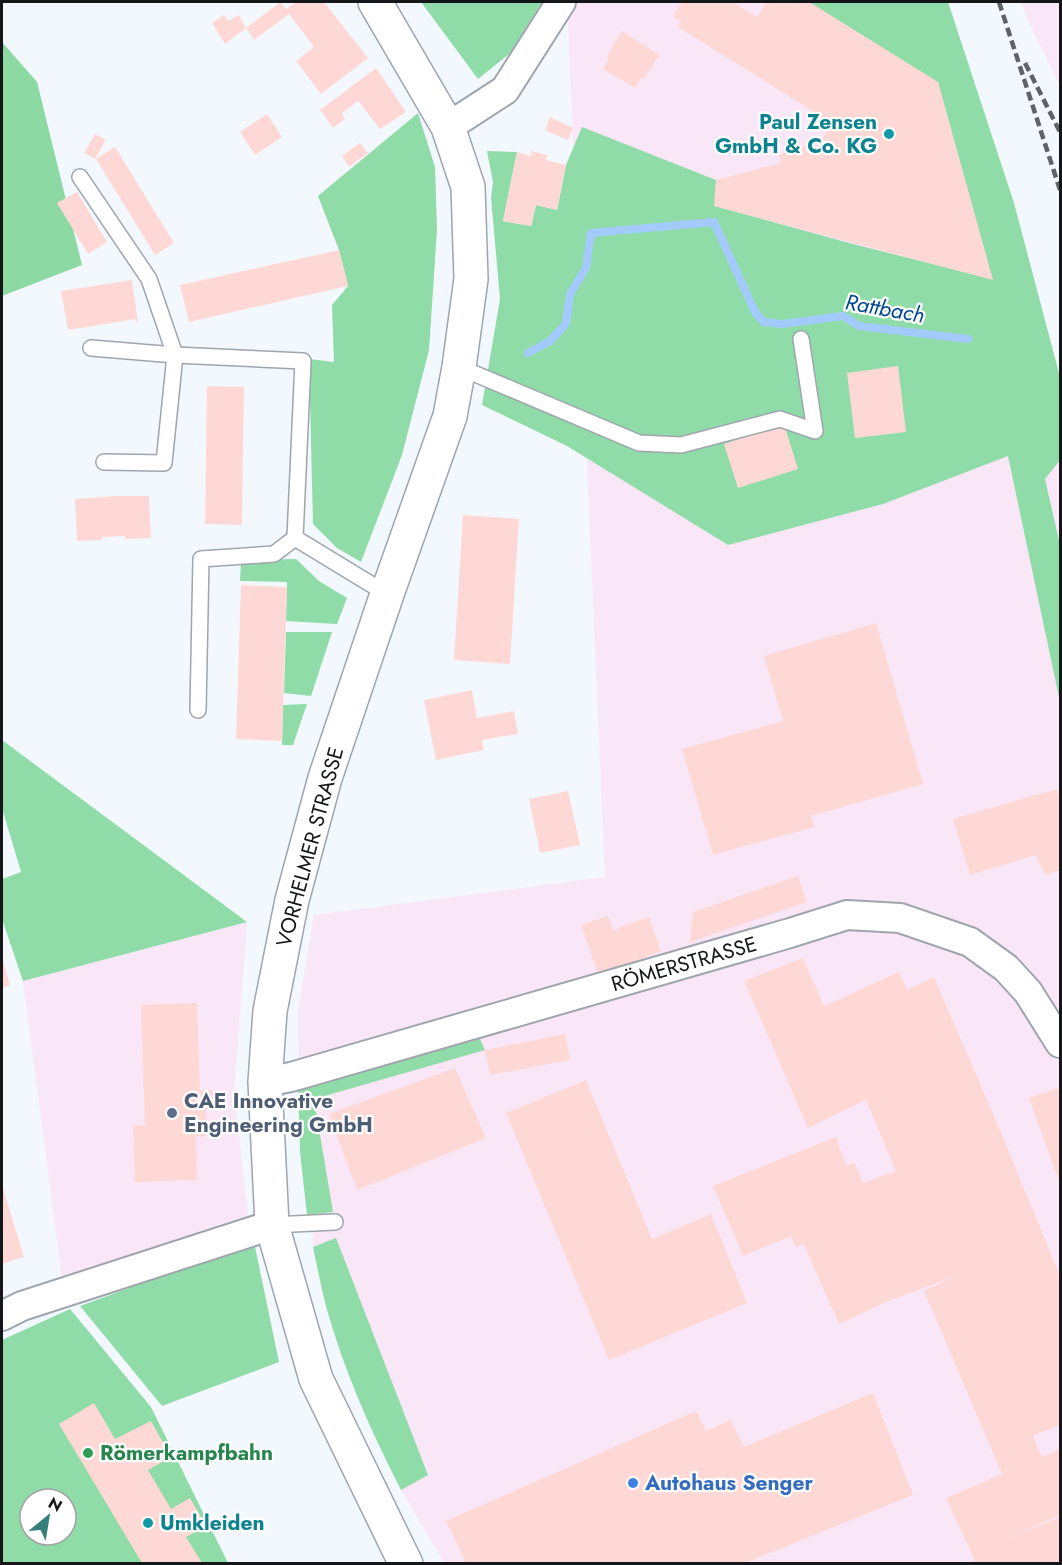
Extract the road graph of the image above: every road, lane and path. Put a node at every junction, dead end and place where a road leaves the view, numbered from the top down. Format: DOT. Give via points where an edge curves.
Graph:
graph roads {
  1 [pos="375,2"];
  2 [pos="561,2"];
  3 [pos="448,127"];
  4 [pos="80,177"];
  5 [pos="801,339"];
  6 [pos="91,348"];
  7 [pos="175,355"];
  8 [pos="459,367"];
  9 [pos="104,462"];
  10 [pos="295,538"];
  11 [pos="387,594"];
  12 [pos="198,710"];
  13 [pos="1060,1043"];
  14 [pos="265,1082"];
  15 [pos="335,1222"];
  16 [pos="272,1225"];
  17 [pos="2,1316"];
  18 [pos="406,1563"];
  1 -- 3 [label="street, VORHELMER STRASSE"];
  2 -- 3 [label="street" via="505,90"];
  3 -- 8 [label="street, VORHELMER STRASSE" via="468,187 471,279"];
  4 -- 7 [label="lane" via="149,279"];
  5 -- 8 [label="lane" via="815,430 780,419 681,445 639,443"];
  6 -- 7 [label="lane"];
  7 -- 9 [label="lane" via="164,463"];
  7 -- 10 [label="lane" via="303,361"];
  8 -- 11 [label="street, VORHELMER STRASSE" via="450,416"];
  10 -- 11 [label="lane"];
  10 -- 12 [label="lane" via="274,554 201,559"];
  11 -- 14 [label="street, VORHELMER STRASSE" via="325,778 292,900 270,1011"];
  13 -- 14 [label="street, RÖMERSTRASSE" via="1028,992 1006,968 970,942 900,918 847,915"];
  14 -- 16 [label="street, VORHELMER STRASSE"];
  15 -- 16 [label="lane"];
  16 -- 17 [label="street" via="22,1306"];
  16 -- 18 [label="street, VORHELMER STRASSE" via="316,1379"];
}
